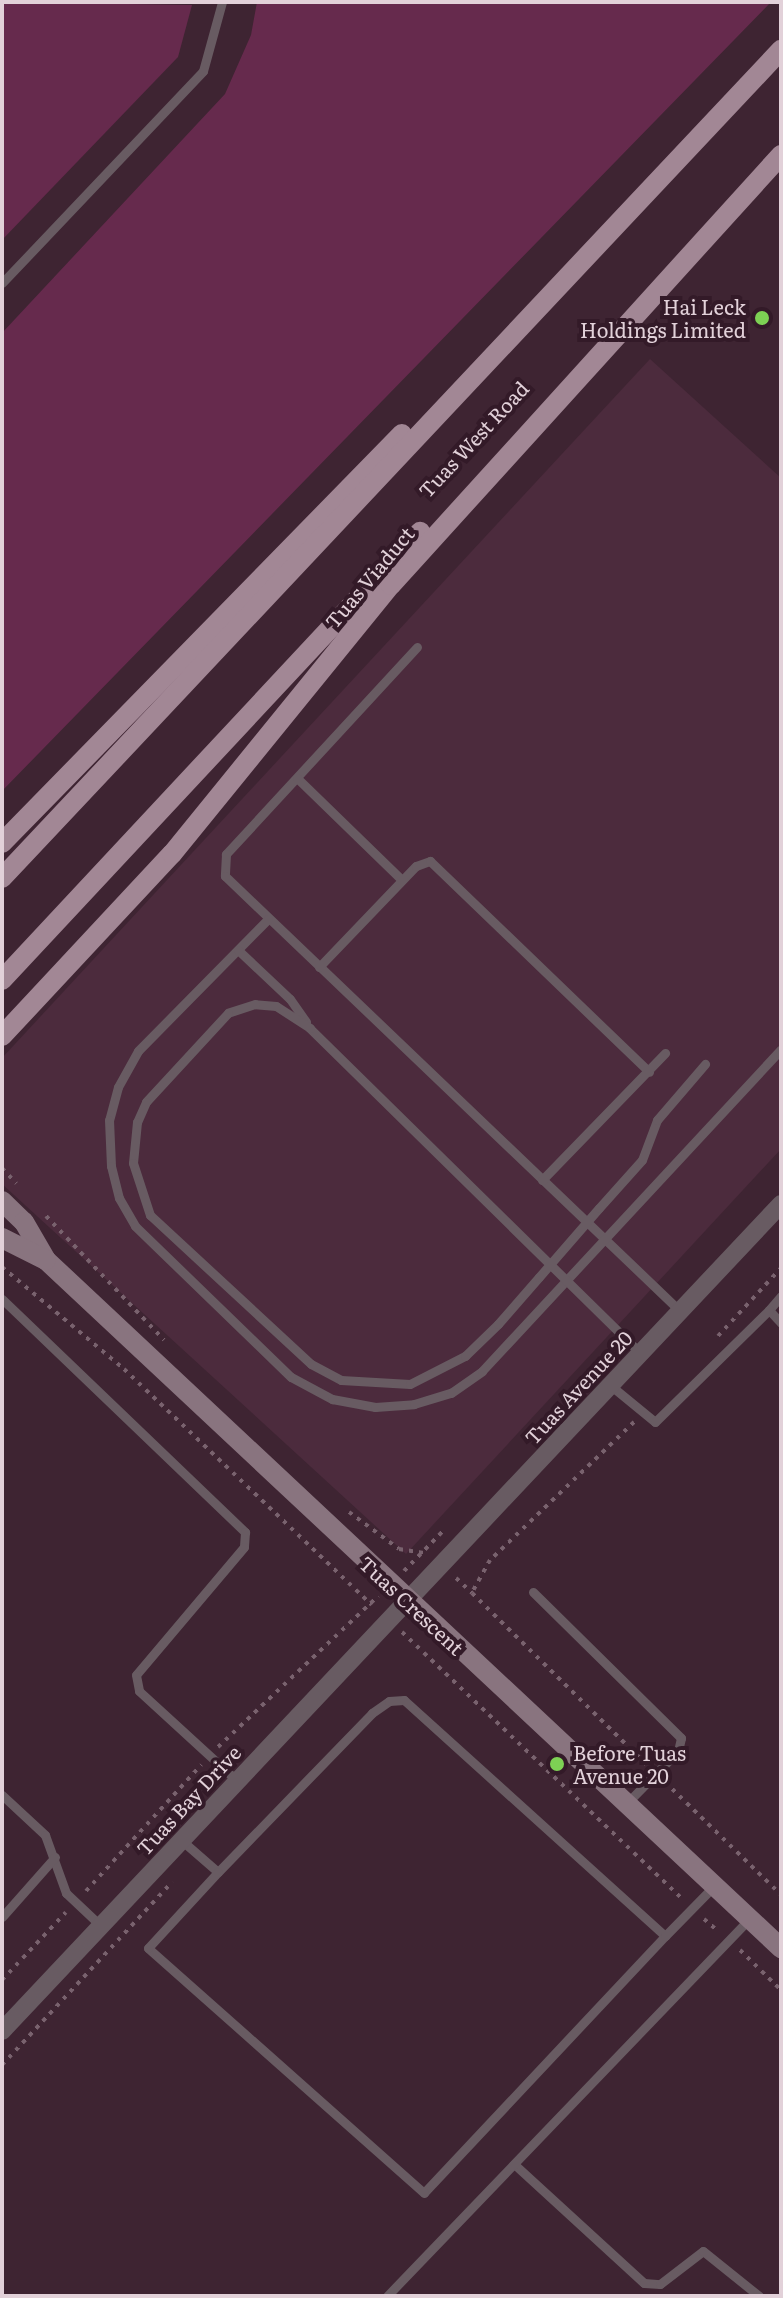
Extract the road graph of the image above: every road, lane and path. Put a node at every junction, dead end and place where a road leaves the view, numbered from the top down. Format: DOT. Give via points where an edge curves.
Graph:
graph roads {
  1 [pos="222,2"];
  2 [pos="781,51"];
  3 [pos="781,140"];
  4 [pos="781,155"];
  5 [pos="2,283"];
  6 [pos="417,647"];
  7 [pos="297,778"];
  8 [pos="2,843"];
  9 [pos="2,878"];
  10 [pos="402,880"];
  11 [pos="268,919"];
  12 [pos="238,950"];
  13 [pos="319,967"];
  14 [pos="2,980"];
  15 [pos="310,1028"];
  16 [pos="2,1036"];
  17 [pos="781,1049"];
  18 [pos="665,1053"];
  19 [pos="705,1064"];
  20 [pos="649,1072"];
  21 [pos="2,1168"];
  22 [pos="542,1180"];
  23 [pos="17,1185"];
  24 [pos="2,1201"];
  25 [pos="781,1204"];
  26 [pos="39,1208"];
  27 [pos="2,1238"];
  28 [pos="46,1260"];
  29 [pos="2,1267"];
  30 [pos="781,1268"];
  31 [pos="781,1296"];
  32 [pos="2,1299"];
  33 [pos="769,1310"];
  34 [pos="680,1311"];
  35 [pos="781,1323"];
  36 [pos="710,1344"];
  37 [pos="171,1347"];
  38 [pos="640,1353"];
  39 [pos="610,1385"];
  40 [pos="642,1415"];
  41 [pos="344,1508"];
  42 [pos="422,1552"];
  43 [pos="533,1592"];
  44 [pos="406,1599"];
  45 [pos="370,1604"];
  46 [pos="387,1617"];
  47 [pos="209,1756"];
  48 [pos="656,1773"];
  49 [pos="236,1780"];
  50 [pos="2,1795"];
  51 [pos="626,1804"];
  52 [pos="180,1839"];
  53 [pos="198,1854"];
  54 [pos="55,1857"];
  55 [pos="218,1872"];
  56 [pos="714,1886"];
  57 [pos="781,1895"];
  58 [pos="76,1902"];
  59 [pos="693,1909"];
  60 [pos="2,1917"];
  61 [pos="749,1919"];
  62 [pos="100,1925"];
  63 [pos="665,1936"];
  64 [pos="730,1941"];
  65 [pos="781,1948"];
  66 [pos="2,1980"];
  67 [pos="781,1990"];
  68 [pos="3,2026"];
  69 [pos="2,2065"];
  70 [pos="514,2164"];
  71 [pos="387,2296"];
  72 [pos="759,2296"];
  1 -- 5 [label="lane" via="203,71"];
  2 -- 8 [label="main road"];
  2 -- 9 [label="main road"];
  3 -- 14 [label="main road, Tuas West Road"];
  4 -- 16 [label="main road, Tuas Viaduct" via="401,574 172,854"];
  6 -- 7 [label="lane"];
  7 -- 10 [label="lane"];
  7 -- 11 [label="lane" via="224,862 225,876"];
  10 -- 13 [label="lane"];
  10 -- 20 [label="lane" via="430,861"];
  11 -- 12 [label="lane"];
  11 -- 13 [label="lane"];
  12 -- 15 [label="lane" via="290,999"];
  12 -- 17 [label="lane" via="138,1051 118,1087 109,1120 119,1198 135,1226 291,1377 332,1399 375,1407 414,1404 451,1393 482,1371"];
  13 -- 22 [label="lane"];
  15 -- 19 [label="lane" via="276,1006 255,1004 228,1013 146,1102 137,1122 133,1163 150,1215 311,1364 341,1380 410,1384 443,1372 465,1356 642,1160 657,1120"];
  15 -- 38 [label="lane"];
  18 -- 20 [label="lane"];
  20 -- 22 [label="lane"];
  21 -- 23 [label="path"];
  22 -- 34 [label="lane"];
  24 -- 28 [label="street, Tuas Crescent" via="24,1222"];
  25 -- 34 [label="street, Tuas Avenue 20"];
  26 -- 37 [label="path"];
  27 -- 28 [label="street, Tuas Crescent"];
  28 -- 44 [label="street, Tuas Crescent"];
  29 -- 45 [label="path" via="124,1369"];
  30 -- 36 [label="path"];
  31 -- 33 [label="lane"];
  32 -- 47 [label="lane" via="245,1532 244,1547 136,1675 139,1691"];
  33 -- 35 [label="lane"];
  33 -- 40 [label="lane" via="661,1419 655,1422"];
  34 -- 38 [label="street, Tuas Avenue 20"];
  38 -- 39 [label="street, Tuas Avenue 20"];
  39 -- 40 [label="lane"];
  39 -- 44 [label="street, Tuas Avenue 20"];
  40 -- 48 [label="path" via="490,1560 472,1593"];
  41 -- 42 [label="path" via="399,1549"];
  43 -- 48 [label="lane" via="678,1732 681,1745"];
  44 -- 46 [label="street, Tuas Bay Drive"];
  44 -- 51 [label="street, Tuas Crescent"];
  45 -- 46 [label="path"];
  45 -- 47 [label="path"];
  46 -- 49 [label="street, Tuas Bay Drive"];
  46 -- 59 [label="path"];
  47 -- 49 [label="lane"];
  47 -- 58 [label="path"];
  48 -- 51 [label="lane"];
  48 -- 57 [label="path"];
  49 -- 52 [label="street, Tuas Bay Drive"];
  50 -- 54 [label="lane" via="45,1835"];
  51 -- 56 [label="street, Tuas Crescent"];
  52 -- 53 [label="lane"];
  52 -- 62 [label="street, Tuas Bay Drive"];
  53 -- 55 [label="lane"];
  53 -- 69 [label="path"];
  54 -- 58 [label="lane" via="66,1893"];
  54 -- 60 [label="lane"];
  55 -- 63 [label="lane" via="372,1713 389,1701 404,1700"];
  55 -- 63 [label="lane" via="148,1948 424,2193"];
  56 -- 59 [label="lane"];
  56 -- 61 [label="street, Tuas Crescent"];
  58 -- 62 [label="lane"];
  58 -- 66 [label="path"];
  59 -- 63 [label="lane"];
  59 -- 64 [label="path"];
  61 -- 64 [label="lane"];
  61 -- 65 [label="street, Tuas Crescent"];
  62 -- 68 [label="street, Tuas Bay Drive"];
  64 -- 67 [label="path"];
  64 -- 70 [label="lane"];
  70 -- 71 [label="lane"];
  70 -- 72 [label="lane" via="644,2283 660,2284 703,2251"];
}
